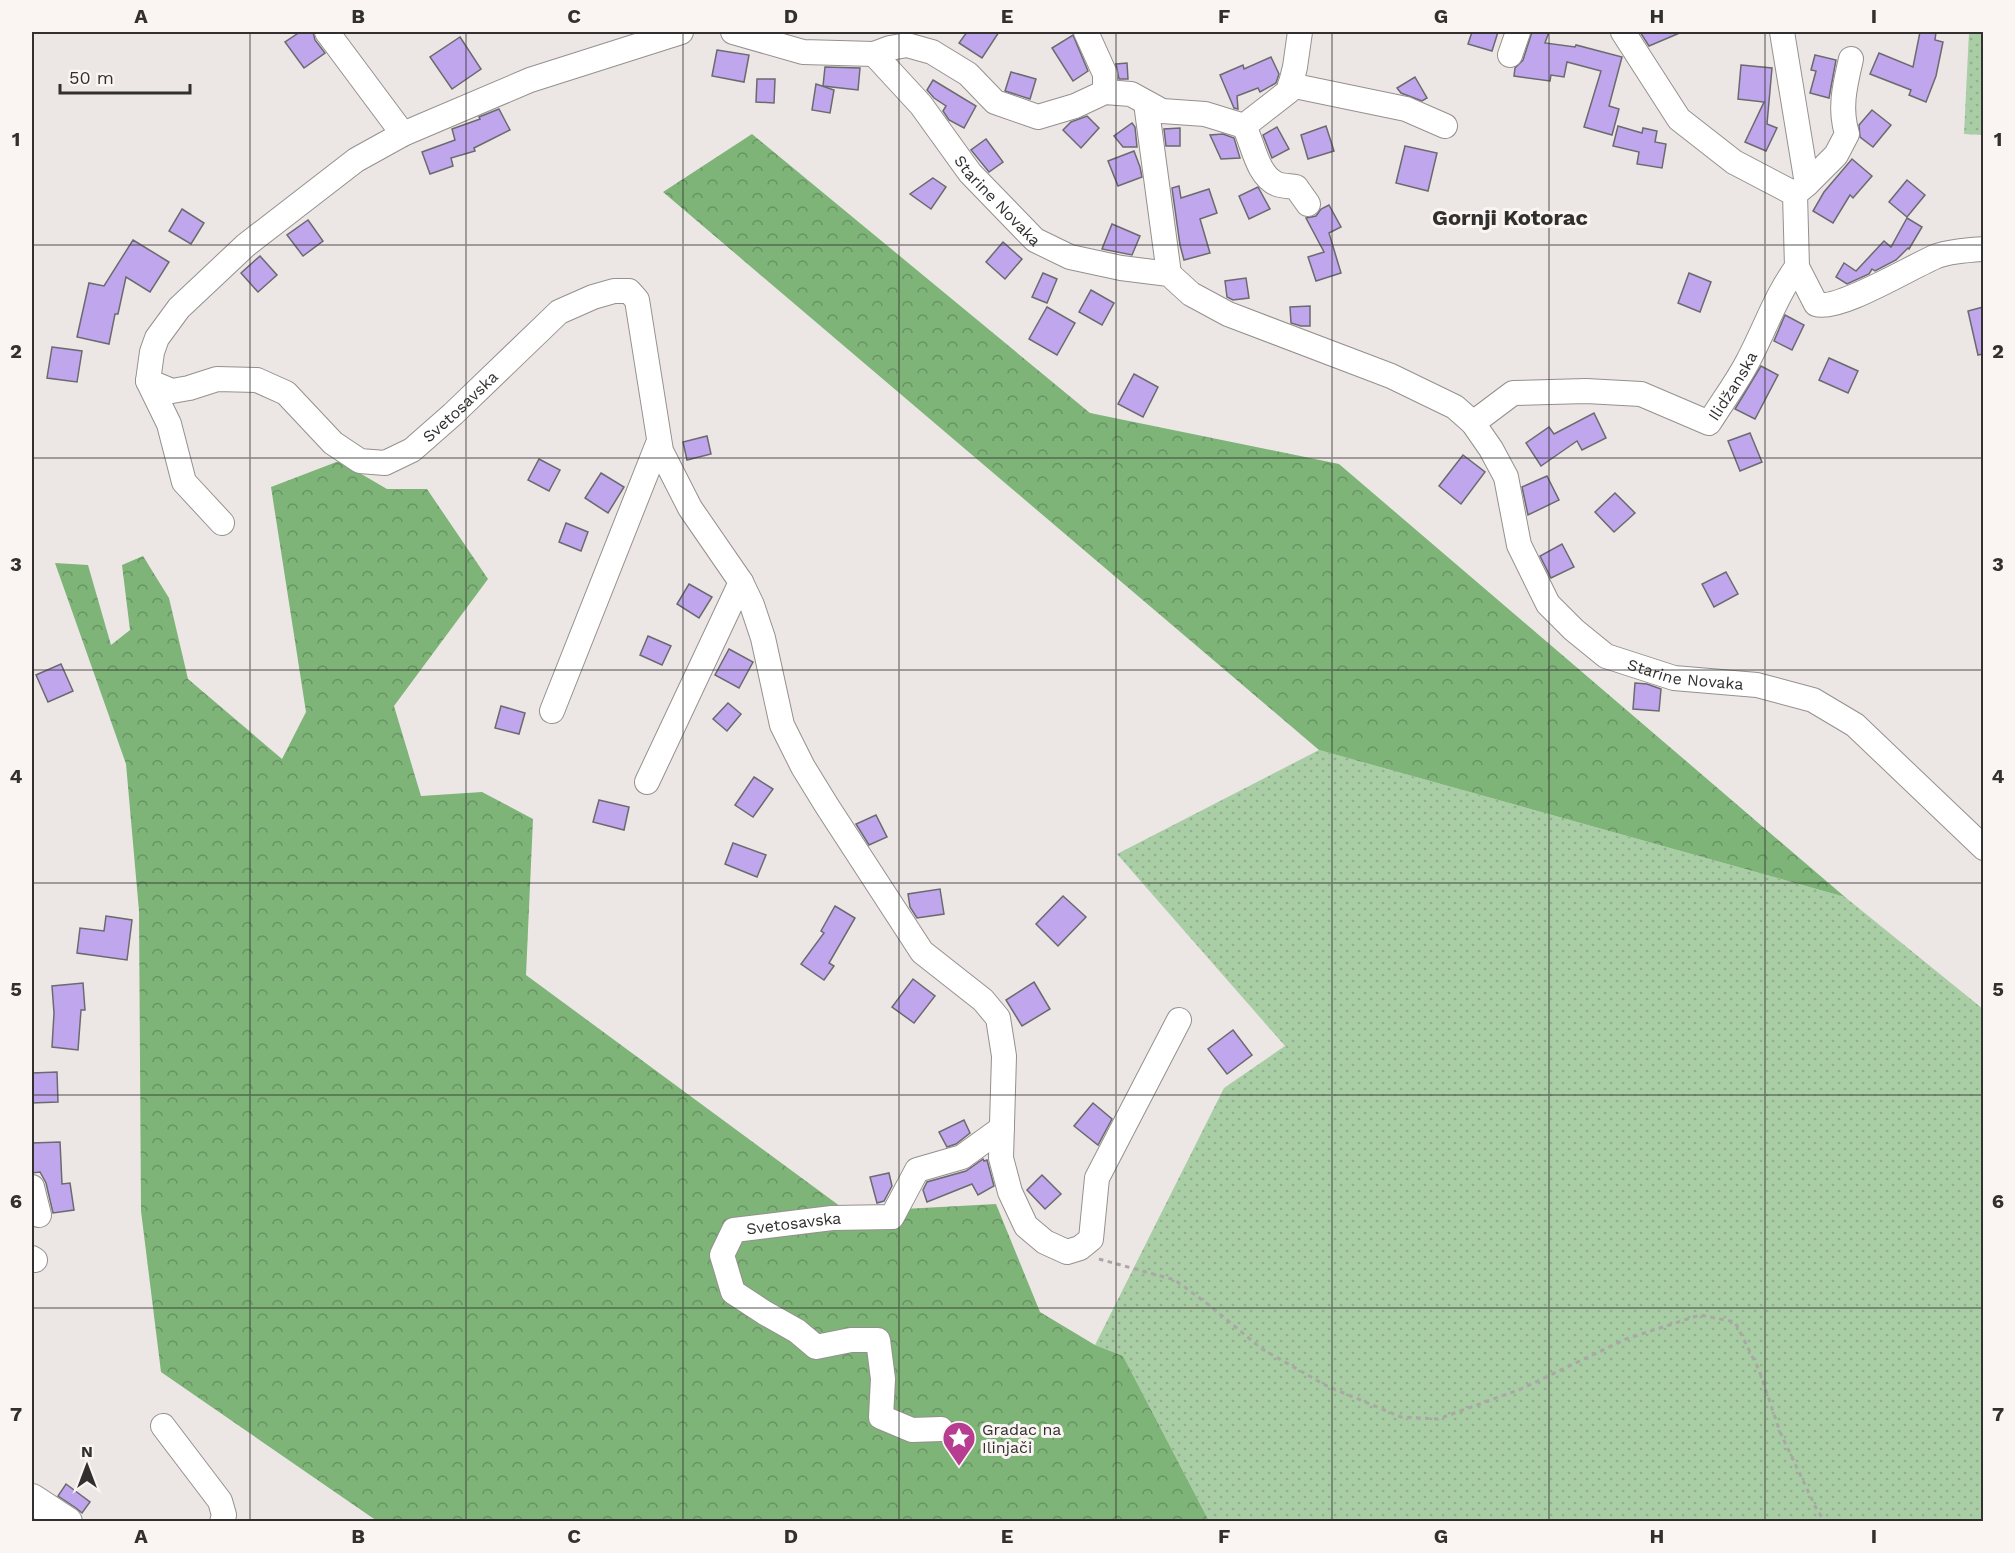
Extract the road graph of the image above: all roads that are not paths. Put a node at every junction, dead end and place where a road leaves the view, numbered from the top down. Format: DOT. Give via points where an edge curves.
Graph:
graph roads {
  1 [pos="327,32"];
  2 [pos="681,32"];
  3 [pos="734,32"];
  4 [pos="1086,32"];
  5 [pos="1299,32"];
  6 [pos="1518,32"];
  7 [pos="1623,32"];
  8 [pos="1782,32"];
  9 [pos="874,54"];
  10 [pos="1510,55"];
  11 [pos="1851,58"];
  12 [pos="1290,85"];
  13 [pos="1105,92"];
  14 [pos="1146,103"];
  15 [pos="1244,126"];
  16 [pos="1445,126"];
  17 [pos="403,134"];
  18 [pos="1801,189"];
  19 [pos="1308,204"];
  20 [pos="1983,249"];
  21 [pos="1797,267"];
  22 [pos="1169,273"];
  23 [pos="148,381"];
  24 [pos="1473,423"];
  25 [pos="659,441"];
  26 [pos="222,523"];
  27 [pos="741,582"];
  28 [pos="552,711"];
  29 [pos="646,782"];
  30 [pos="1983,848"];
  31 [pos="1179,1020"];
  32 [pos="1002,1128"];
  33 [pos="32,1187"];
  34 [pos="39,1215"];
  35 [pos="163,1426"];
  36 [pos="942,1429"];
  37 [pos="32,1499"];
  38 [pos="67,1521"];
  39 [pos="222,1521"];
  1 -- 17 [label="street"];
  2 -- 17 [label="street" via="530,80"];
  3 -- 9 [label="street" via="803,52"];
  4 -- 13 [label="street" via="1105,74"];
  5 -- 12 [label="street"];
  6 -- 10 [label="street"];
  7 -- 18 [label="street" via="1679,119 1734,162"];
  8 -- 18 [label="street"];
  9 -- 13 [label="street" via="908,45 932,52 968,74 995,102 1038,117"];
  9 -- 22 [label="street, Starine Novaka" via="921,105 970,173 1035,240 1070,257"];
  11 -- 18 [label="street" via="1843,95 1842,119 1847,134 1836,155"];
  12 -- 15 [label="street" via="1289,91"];
  12 -- 16 [label="street" via="1406,109"];
  13 -- 14 [label="street" via="1131,94"];
  14 -- 15 [label="street" via="1162,111 1205,114"];
  14 -- 22 [label="street"];
  15 -- 19 [label="street" via="1257,162 1266,174 1275,184 1296,187"];
  17 -- 23 [label="street" via="356,160 246,245 179,308 157,338"];
  18 -- 21 [label="street"];
  20 -- 21 [label="street" via="1940,255 1869,291 1828,305 1816,304"];
  21 -- 24 [label="street, Ilidžanska" via="1749,360 1709,423 1641,394 1586,391 1513,393"];
  22 -- 24 [label="street, Starine Novaka" via="1191,294 1228,314 1391,376 1455,407"];
  23 -- 25 [label="street, Svetosavska" via="172,391 217,379 257,380 286,393 333,443 360,461 385,463 412,450 559,312 593,297 629,291 637,300"];
  23 -- 26 [label="street" via="169,424 184,482"];
  24 -- 30 [label="street, Starine Novaka" via="1506,477 1519,545 1548,604 1574,630 1606,656 1674,678 1757,685 1812,700 1855,725"];
  25 -- 27 [label="street, Svetosavska" via="690,508"];
  25 -- 28 [label="street"];
  27 -- 29 [label="street"];
  27 -- 32 [label="street, Svetosavska" via="763,638 782,725 803,767 921,952 983,1000 998,1018 1004,1056"];
  31 -- 32 [label="street, Svetosavska" via="1097,1178 1091,1239 1080,1248 1067,1252 1045,1242 1026,1226 1010,1192 1001,1158"];
  32 -- 36 [label="street, Svetosavska" via="962,1157 917,1170 892,1217 832,1218 734,1230 722,1255 733,1292 816,1347 851,1340 878,1340 883,1379 881,1417 912,1430"];
  33 -- 34 [label="street"];
  35 -- 39 [label="street" via="220,1501"];
  37 -- 38 [label="main road"];
}
